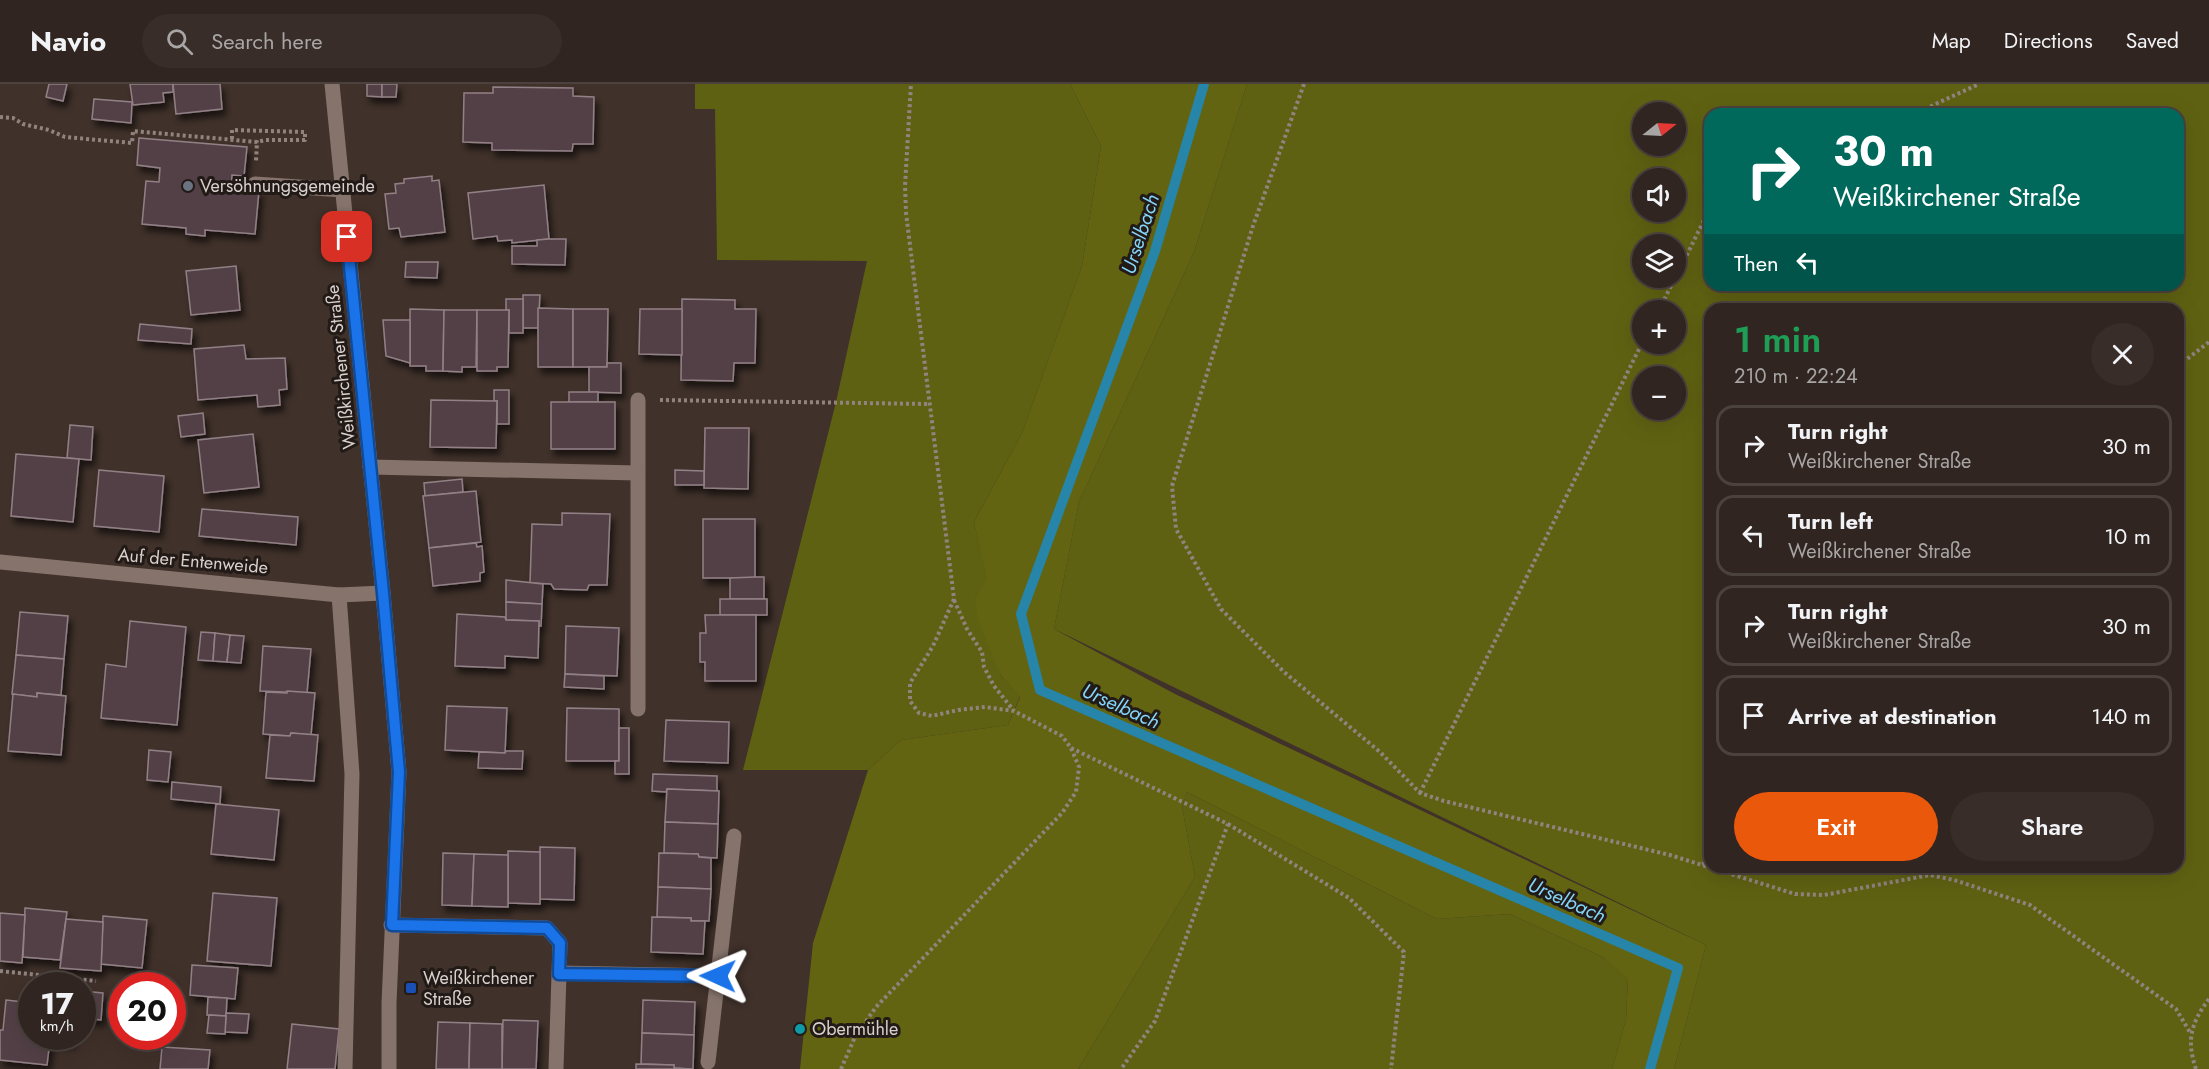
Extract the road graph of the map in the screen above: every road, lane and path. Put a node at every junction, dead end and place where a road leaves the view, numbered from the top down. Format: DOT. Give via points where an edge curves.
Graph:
graph roads {
  1 [pos="332,84"];
  2 [pos="911,84"];
  3 [pos="1304,84"];
  4 [pos="1979,84"];
  5 [pos="1927,108"];
  6 [pos="0,117"];
  7 [pos="232,140"];
  8 [pos="257,142"];
  9 [pos="255,184"];
  10 [pos="343,190"];
  11 [pos="1704,220"];
  12 [pos="1686,255"];
  13 [pos="2209,342"];
  14 [pos="1637,354"];
  15 [pos="2184,361"];
  16 [pos="639,400"];
  17 [pos="928,404"];
  18 [pos="370,467"];
  19 [pos="637,472"];
  20 [pos="0,562"];
  21 [pos="383,593"];
  22 [pos="339,595"];
  23 [pos="954,600"];
  24 [pos="639,709"];
  25 [pos="1014,711"];
  26 [pos="1071,748"];
  27 [pos="1420,793"];
  28 [pos="1228,824"];
  29 [pos="734,836"];
  30 [pos="1702,865"];
  31 [pos="1728,873"];
  32 [pos="392,925"];
  33 [pos="0,971"];
  34 [pos="18,973"];
  35 [pos="559,974"];
  36 [pos="718,976"];
  37 [pos="2209,999"];
  38 [pos="2191,1034"];
  39 [pos="708,1062"];
  40 [pos="345,1069"];
  41 [pos="389,1069"];
  42 [pos="556,1069"];
  43 [pos="841,1069"];
  44 [pos="1122,1069"];
  45 [pos="1391,1069"];
  46 [pos="2196,1069"];
  1 -- 10 [label="street, Weißkirchener Straße"];
  2 -- 17 [label="path" via="906,213"];
  3 -- 27 [label="path" via="1253,226 1172,486 1176,529 1221,609 1284,672 1380,752"];
  4 -- 5 [label="path"];
  6 -- 7 [label="path" via="65,137 132,143 133,131"];
  7 -- 8 [label="path"];
  7 -- 8 [label="path" via="232,130 305,132 305,140"];
  8 -- 9 [label="path"];
  9 -- 10 [label="street"];
  10 -- 18 [label="street, Weißkirchener Straße"];
  11 -- 12 [label="path"];
  13 -- 15 [label="path"];
  14 -- 27 [label="path"];
  16 -- 17 [label="path"];
  16 -- 19 [label="street"];
  17 -- 23 [label="path"];
  18 -- 19 [label="street, Weißkirchener Straße"];
  18 -- 21 [label="street, Weißkirchener Straße"];
  19 -- 24 [label="street"];
  20 -- 22 [label="street, Auf der Entenweide"];
  21 -- 22 [label="street, Auf der Entenweide"];
  21 -- 32 [label="street, Weißkirchener Straße" via="399,772"];
  22 -- 40 [label="street" via="352,774"];
  23 -- 25 [label="path" via="982,652 984,667 994,686"];
  23 -- 25 [label="path" via="910,683 910,701 919,713 932,716 985,707"];
  25 -- 26 [label="path" via="1062,736"];
  26 -- 28 [label="path"];
  26 -- 43 [label="path" via="1079,767 1076,792 1062,813 876,1007 855,1037"];
  27 -- 30 [label="path"];
  28 -- 44 [label="path" via="1155,1021"];
  28 -- 45 [label="path" via="1348,898 1404,952"];
  29 -- 36 [label="street"];
  31 -- 38 [label="path" via="1795,894 1824,895 1930,874 2030,905 2176,1009"];
  32 -- 35 [label="street" via="547,928 560,943"];
  32 -- 41 [label="street, Weißkirchener Straße"];
  33 -- 34 [label="path"];
  35 -- 36 [label="street"];
  35 -- 42 [label="street"];
  36 -- 39 [label="street"];
  37 -- 38 [label="path"];
  38 -- 46 [label="path"];
}
